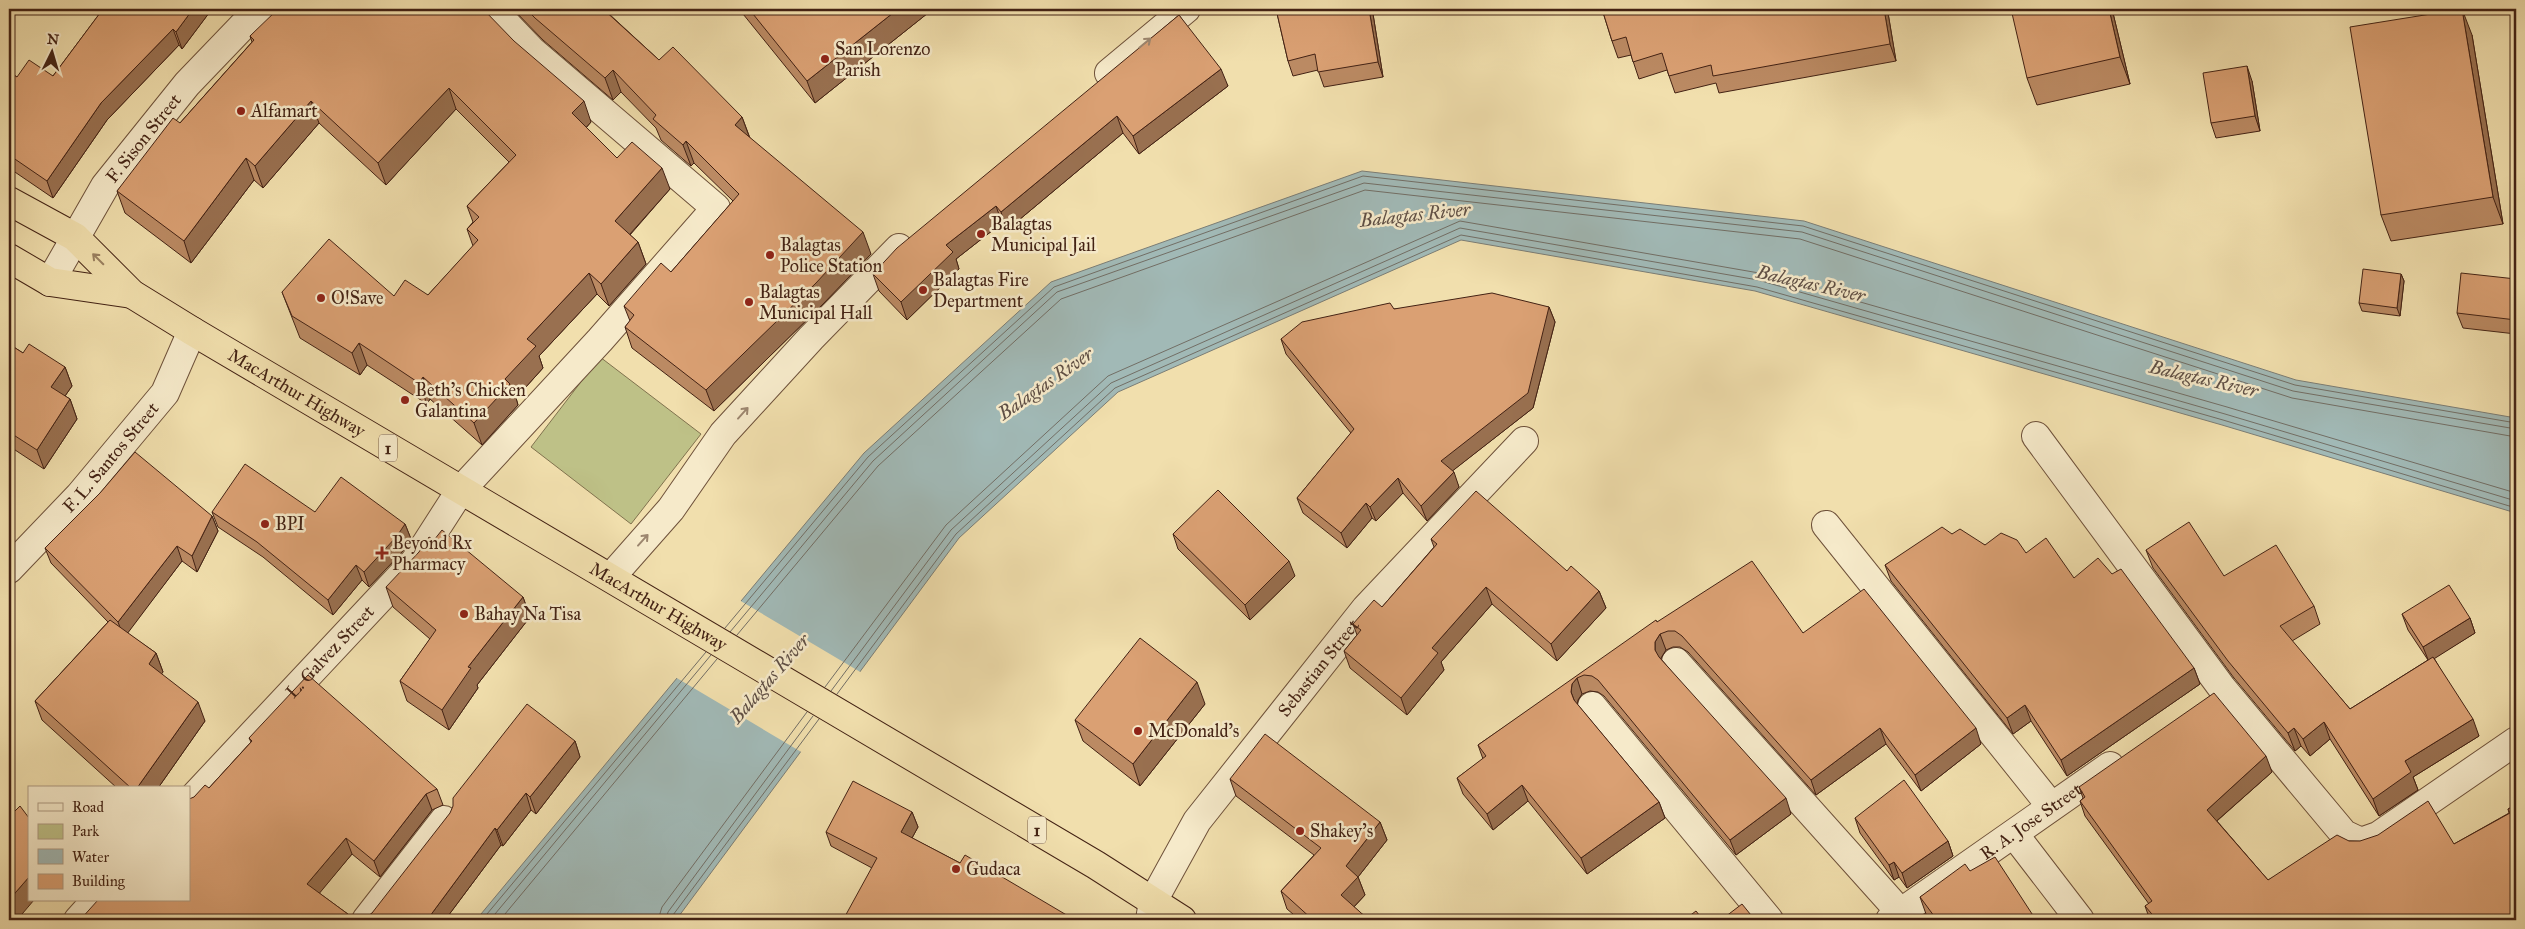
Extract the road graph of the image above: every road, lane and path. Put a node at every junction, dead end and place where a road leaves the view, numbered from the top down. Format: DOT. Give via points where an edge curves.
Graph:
graph roads {
  1 [pos="259,9"];
  2 [pos="492,9"];
  3 [pos="1186,9"];
  4 [pos="1088,90"];
  5 [pos="9,200"];
  6 [pos="922,229"];
  7 [pos="75,237"];
  8 [pos="9,258"];
  9 [pos="50,282"];
  10 [pos="132,294"];
  11 [pos="192,331"];
  12 [pos="2036,436"];
  13 [pos="1524,441"];
  14 [pos="460,491"];
  15 [pos="1826,525"];
  16 [pos="9,569"];
  17 [pos="610,577"];
  18 [pos="1676,662"];
  19 [pos="2222,688"];
  20 [pos="2198,705"];
  21 [pos="1592,706"];
  22 [pos="2516,741"];
  23 [pos="2132,750"];
  24 [pos="190,801"];
  25 [pos="2051,806"];
  26 [pos="444,820"];
  27 [pos="2014,834"];
  28 [pos="94,902"];
  29 [pos="1151,911"];
  30 [pos="1895,916"];
  31 [pos="78,920"];
  32 [pos="366,920"];
  33 [pos="1182,920"];
  34 [pos="1769,920"];
  35 [pos="2080,920"];
  1 -- 7 [label="street, F. Sison Street" via="186,84 105,186"];
  2 -- 14 [label="street, L. Galvez Street" via="532,52 716,208 600,340"];
  4 -- 3 [label="street, one-way"];
  5 -- 7 [label="highway, MacArthur Highway / 1"];
  17 -- 6 [label="street, one-way" via="671,509 723,434 892,254"];
  7 -- 9 [label="street, F. Sison Street"];
  10 -- 7 [label="highway, MacArthur Highway / 1, one-way"];
  8 -- 9 [label="highway, MacArthur Highway / 1"];
  9 -- 10 [label="highway, MacArthur Highway / 1"];
  10 -- 11 [label="highway, MacArthur Highway / 1"];
  11 -- 14 [label="highway, MacArthur Highway / 1"];
  11 -- 16 [label="street, F. L. Santos Street" via="164,393 79,496"];
  12 -- 19 [label="street"];
  13 -- 29 [label="street, Sebastian Street" via="1366,608 1197,820"];
  14 -- 17 [label="highway, MacArthur Highway / 1"];
  14 -- 24 [label="street, L. Galvez Street" via="415,561"];
  15 -- 25 [label="street"];
  17 -- 29 [label="highway, MacArthur Highway / 1" via="891,744"];
  18 -- 30 [label="street"];
  19 -- 20 [label="street"];
  19 -- 22 [label="street" via="2344,834 2361,842 2378,836"];
  21 -- 34 [label="street"];
  23 -- 25 [label="street, R. A. Jose Street"];
  25 -- 27 [label="street, R. A. Jose Street"];
  26 -- 32 [label="street"];
  27 -- 30 [label="street, R. A. Jose Street"];
  27 -- 35 [label="street"];
  28 -- 31 [label="street"];
  29 -- 33 [label="highway, MacArthur Highway / 1"];
}
